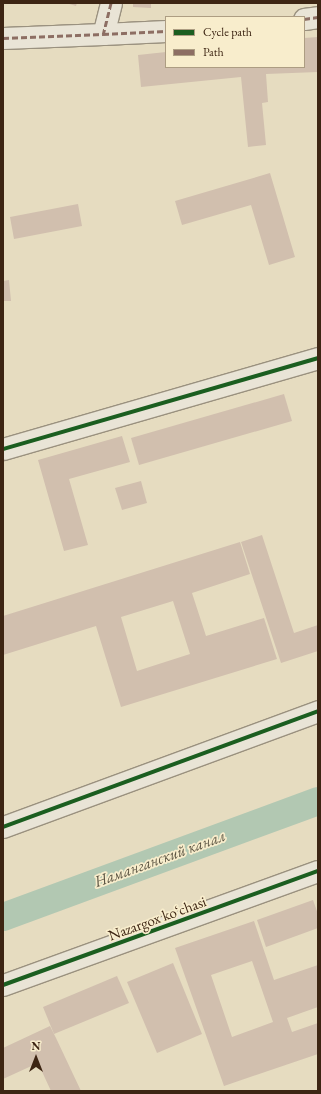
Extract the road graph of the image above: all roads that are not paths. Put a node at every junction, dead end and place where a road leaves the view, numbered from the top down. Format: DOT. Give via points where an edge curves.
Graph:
graph roads {
  1 [pos="111,3"];
  2 [pos="318,18"];
  3 [pos="305,19"];
  4 [pos="165,31"];
  5 [pos="103,34"];
  6 [pos="3,38"];
  7 [pos="318,358"];
  8 [pos="3,449"];
  9 [pos="318,711"];
  10 [pos="3,827"];
  11 [pos="318,871"];
  12 [pos="3,985"];
  1 -- 5 [label="street"];
  2 -- 3 [label="street"];
  4 -- 5 [label="street"];
  5 -- 6 [label="street"];
  7 -- 8 [label="street"];
  9 -- 10 [label="street"];
  11 -- 12 [label="street, Nazargox koʻchasi"];
}
